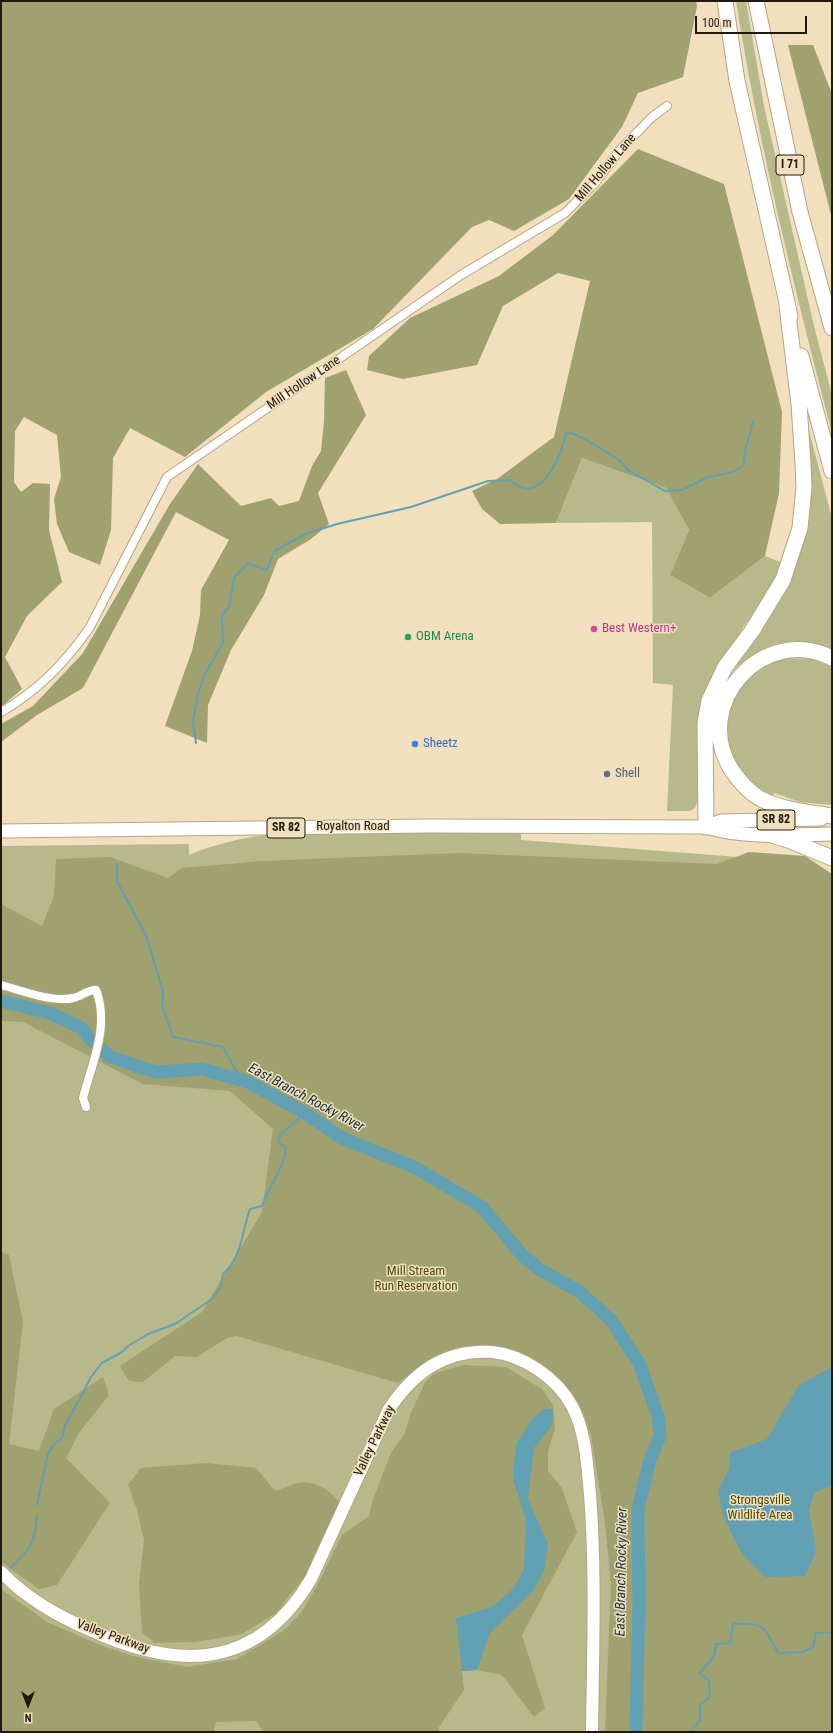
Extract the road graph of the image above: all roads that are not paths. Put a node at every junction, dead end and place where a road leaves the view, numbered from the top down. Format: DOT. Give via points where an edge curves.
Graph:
graph roads {
  1 [pos="725,1"];
  2 [pos="756,1"];
  3 [pos="667,106"];
  4 [pos="787,306"];
  5 [pos="832,328"];
  6 [pos="832,471"];
  7 [pos="832,658"];
  8 [pos="1,712"];
  9 [pos="832,816"];
  10 [pos="832,819"];
  11 [pos="706,826"];
  12 [pos="1,832"];
  13 [pos="832,834"];
  14 [pos="772,835"];
  15 [pos="832,858"];
  16 [pos="1,985"];
  17 [pos="86,1107"];
  18 [pos="1,1572"];
  19 [pos="592,1732"];
  1 -- 4 [label="highway, I 71" via="737,81"];
  2 -- 5 [label="highway, I 71" via="800,212"];
  3 -- 8 [label="street, Mill Hollow Lane" via="652,117 619,151 595,183 565,213 461,275 168,477 90,627 75,649 35,690"];
  4 -- 6 [label="highway, I 71"];
  4 -- 11 [label="highway" via="799,404 803,464 804,487 800,528 783,580 752,632 725,667 709,701 705,723"];
  7 -- 9 [label="highway" via="811,651 791,650 776,653 752,664 728,694 721,714 720,732 729,766 748,790 760,798 788,809"];
  10 -- 11 [label="main road, Royalton Road / SR 82" via="721,821"];
  11 -- 12 [label="main road, Royalton Road / SR 82" via="428,826"];
  11 -- 14 [label="main road, Royalton Road / SR 82" via="724,832"];
  13 -- 14 [label="main road, Royalton Road / SR 82"];
  14 -- 15 [label="highway"];
  16 -- 17 [label="street" via="55,998 73,998 96,990 102,1024 100,1040 83,1098"];
  18 -- 19 [label="street, Valley Parkway" via="25,1594 51,1611 105,1637 144,1651 185,1657 226,1651 245,1644 276,1625 300,1599 312,1579 389,1409 404,1388 430,1366 448,1358 466,1353 498,1353 514,1357 530,1364 564,1393 579,1423 583,1440 588,1465 594,1549"];
}
